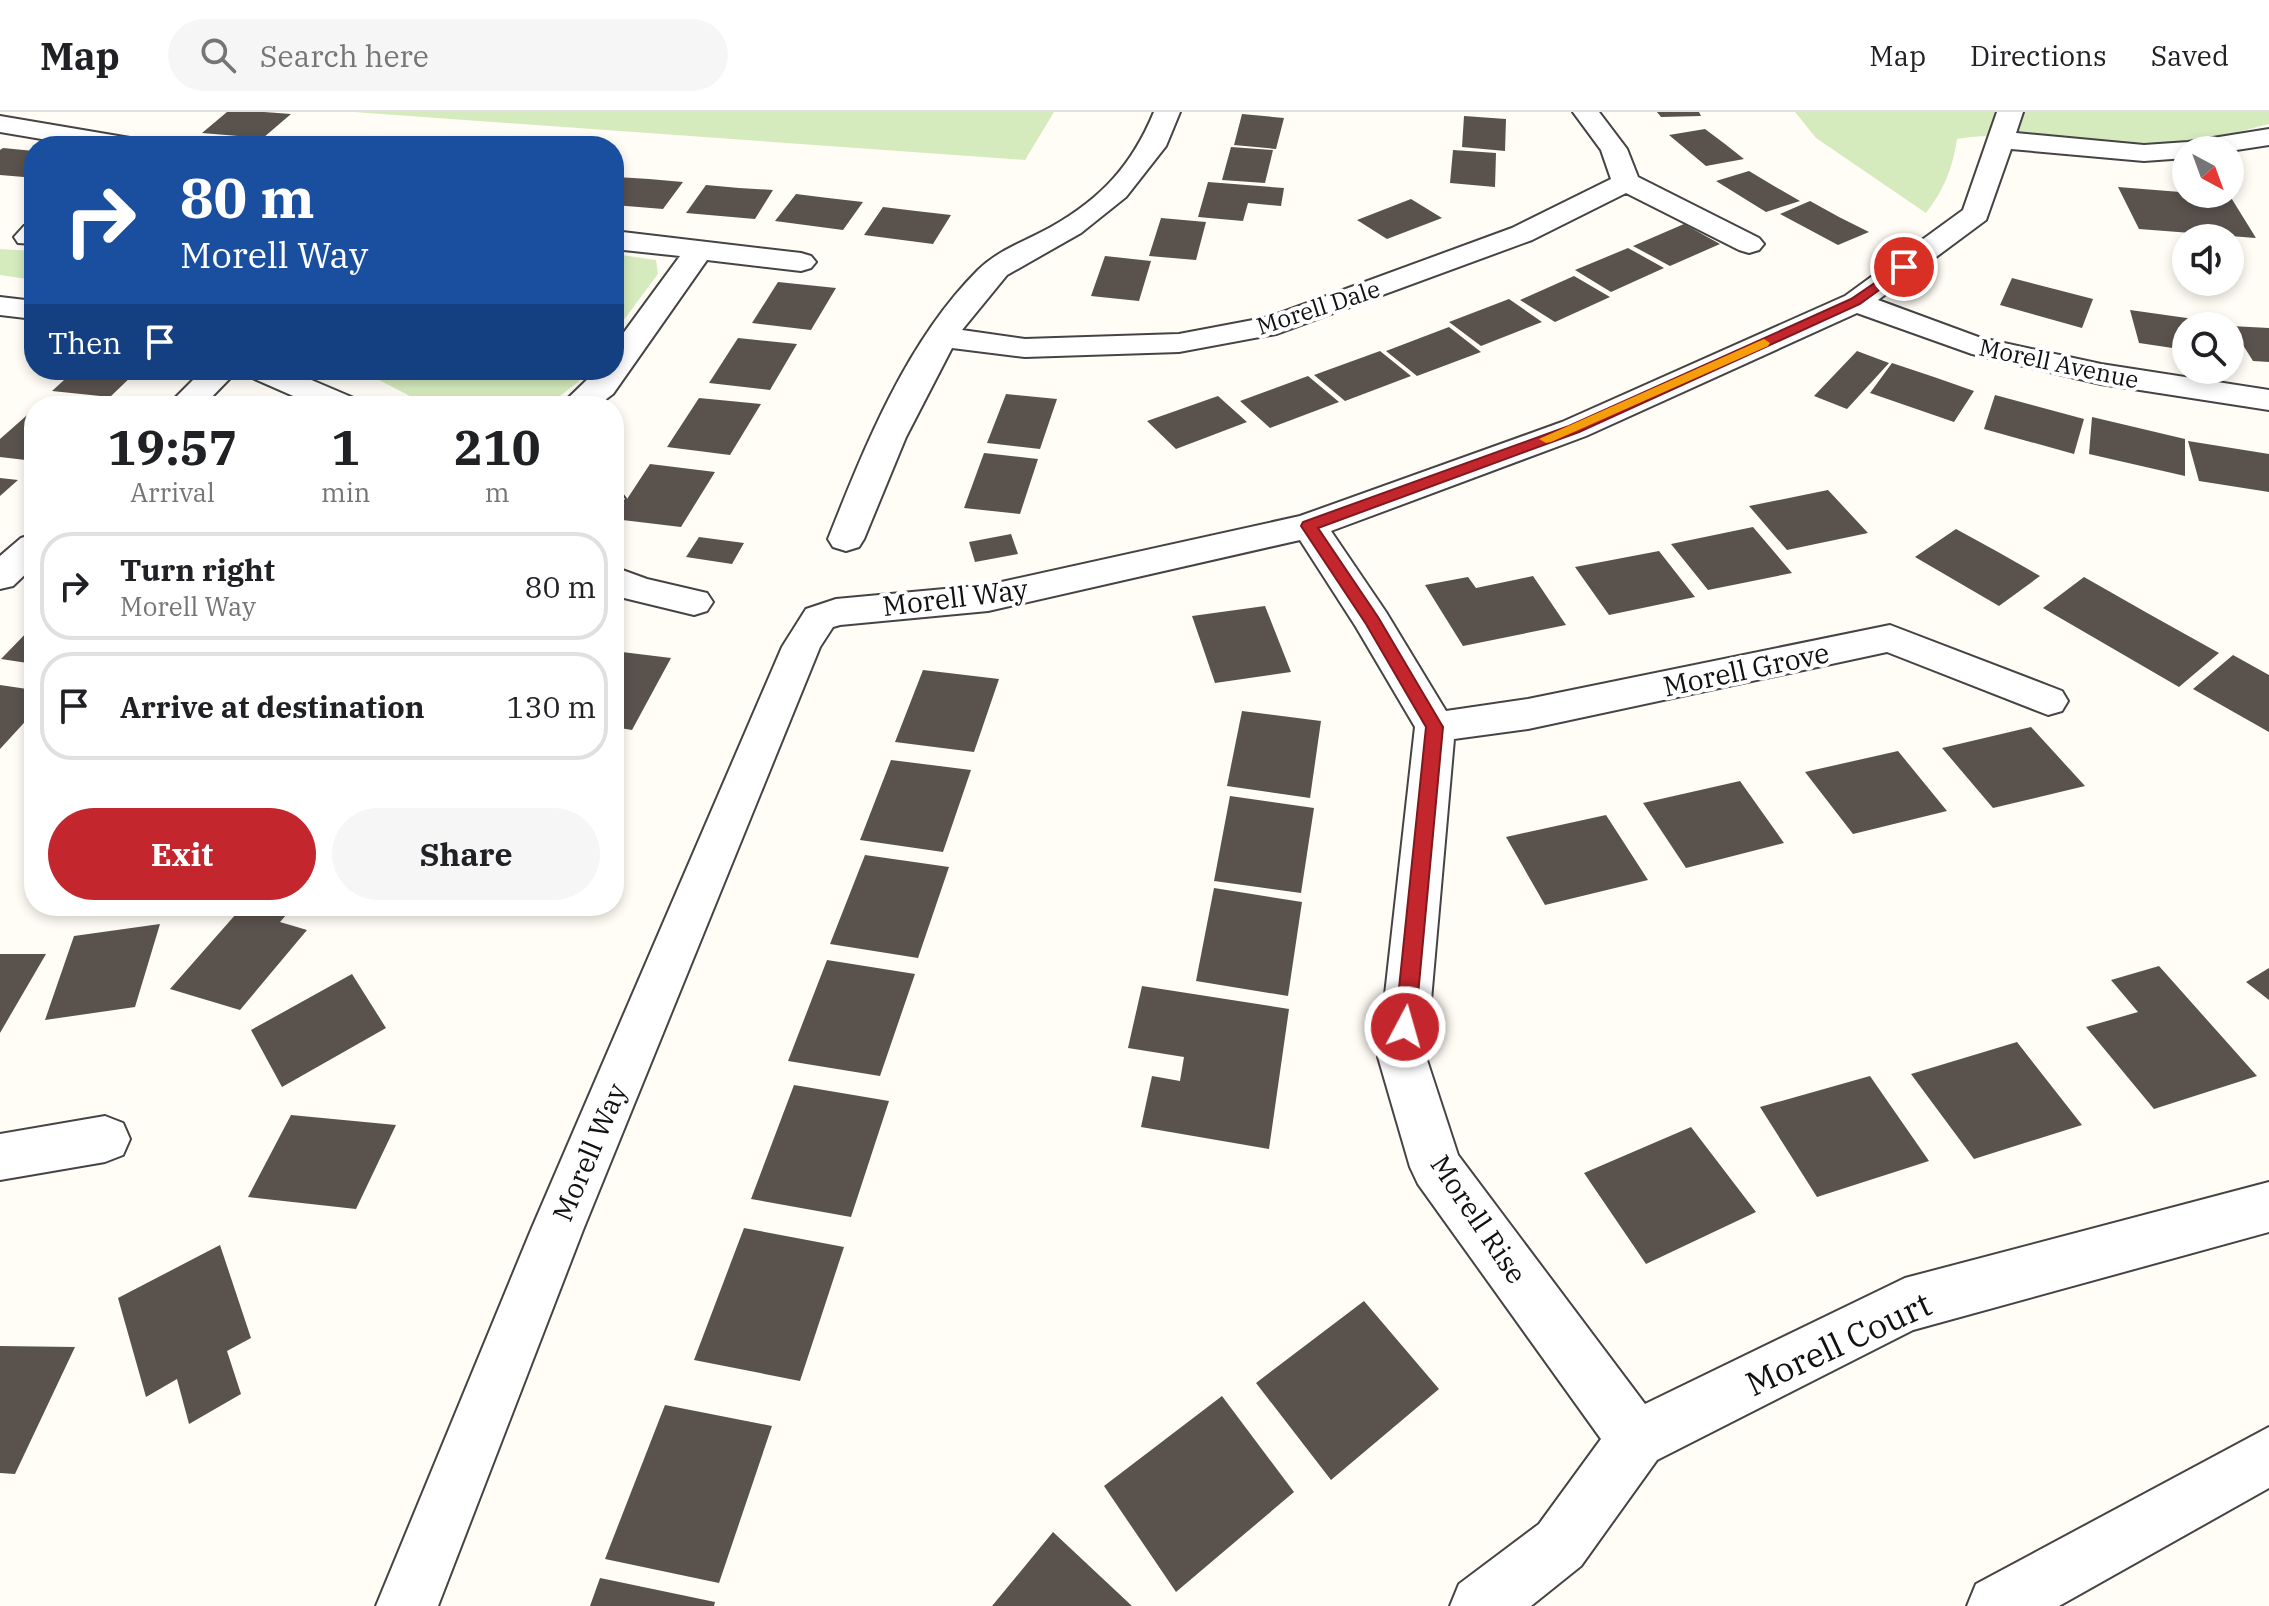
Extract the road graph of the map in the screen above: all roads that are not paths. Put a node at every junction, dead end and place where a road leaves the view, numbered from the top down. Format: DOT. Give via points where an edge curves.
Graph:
graph roads {
  1 [pos="1167,112"];
  2 [pos="1586,112"];
  3 [pos="0,124"];
  4 [pos="2007,126"];
  5 [pos="71,136"];
  6 [pos="2269,137"];
  7 [pos="2244,141"];
  8 [pos="2172,151"];
  9 [pos="1626,182"];
  10 [pos="624,241"];
  11 [pos="1749,244"];
  12 [pos="700,249"];
  13 [pos="801,262"];
  14 [pos="1856,302"];
  15 [pos="0,306"];
  16 [pos="24,309"];
  17 [pos="942,337"];
  18 [pos="624,355"];
  19 [pos="211,380"];
  20 [pos="284,380"];
  21 [pos="606,380"];
  22 [pos="195,396"];
  23 [pos="321,396"];
  24 [pos="590,396"];
  25 [pos="2269,400"];
  26 [pos="1309,526"];
  27 [pos="846,539"];
  28 [pos="24,555"];
  29 [pos="0,577"];
  30 [pos="624,583"];
  31 [pos="694,602"];
  32 [pos="2048,701"];
  33 [pos="1435,727"];
  34 [pos="105,1139"];
  35 [pos="0,1157"];
  36 [pos="2269,1207"];
  37 [pos="1636,1439"];
  38 [pos="2269,1456"];
  39 [pos="407,1606"];
  40 [pos="1481,1606"];
  41 [pos="1998,1606"];
  1 -- 17 [label="street" via="1154,145 1125,182 1074,226 988,276"];
  2 -- 9 [label="street" via="1614,149"];
  3 -- 5 [label="street"];
  4 -- 8 [label="street" via="2144,153"];
  4 -- 14 [label="street, Morell Way" via="1976,214"];
  6 -- 7 [label="street"];
  9 -- 11 [label="street"];
  9 -- 17 [label="street, Morell Dale" via="1522,234 1276,325 1164,343 1025,348"];
  10 -- 12 [label="street"];
  12 -- 13 [label="street"];
  12 -- 18 [label="street"];
  14 -- 25 [label="street, Morell Avenue" via="1972,345 2101,374"];
  14 -- 26 [label="street, Morell Way" via="1574,429"];
  15 -- 16 [label="street"];
  17 -- 27 [label="street" via="899,416"];
  19 -- 22 [label="street"];
  20 -- 23 [label="street"];
  21 -- 24 [label="street"];
  26 -- 33 [label="street"];
  26 -- 39 [label="street, Morell Way" via="988,598 819,618 809,631 563,1215"];
  28 -- 29 [label="street"];
  30 -- 31 [label="street"];
  32 -- 33 [label="street, Morell Grove" via="1890,638 1528,714"];
  33 -- 37 [label="street, Morell Rise" via="1402,1057 1436,1167"];
  34 -- 35 [label="street"];
  36 -- 37 [label="street, Morell Court" via="1905,1305"];
  37 -- 40 [label="street, Morell Court" via="1560,1545"];
  38 -- 41 [label="street"];
}
